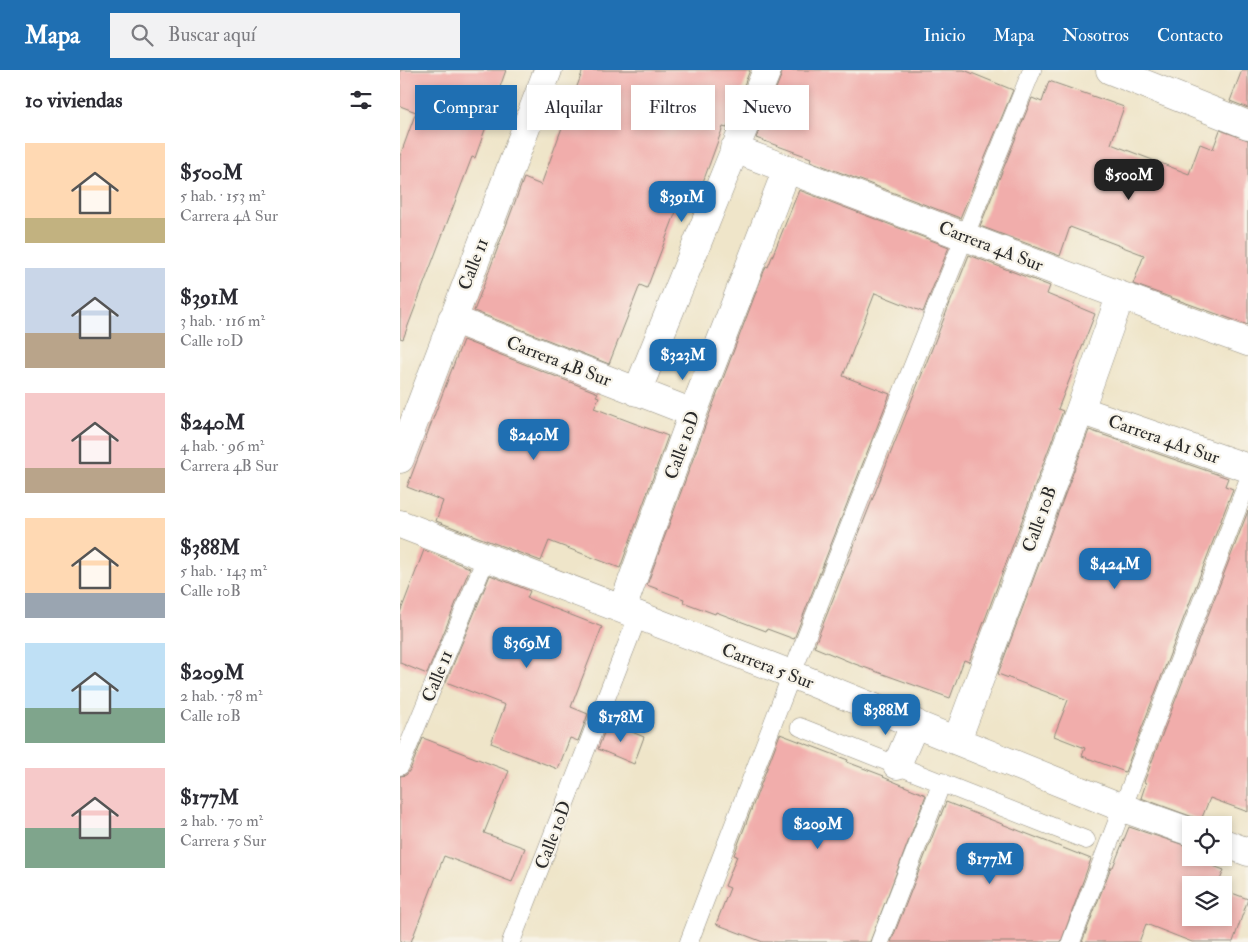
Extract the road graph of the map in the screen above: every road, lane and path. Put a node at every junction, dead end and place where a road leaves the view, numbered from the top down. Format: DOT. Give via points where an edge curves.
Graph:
graph roads {
  1 [pos="548,70"];
  2 [pos="767,70"];
  3 [pos="1032,70"];
  4 [pos="1110,70"];
  5 [pos="1248,126"];
  6 [pos="734,149"];
  7 [pos="787,169"];
  8 [pos="964,235"];
  9 [pos="1120,297"];
  10 [pos="452,319"];
  11 [pos="1248,342"];
  12 [pos="637,392"];
  13 [pos="1080,410"];
  14 [pos="693,413"];
  15 [pos="400,459"];
  16 [pos="1248,468"];
  17 [pos="1248,481"];
  18 [pos="400,524"];
  19 [pos="486,558"];
  20 [pos="630,612"];
  21 [pos="791,674"];
  22 [pos="915,724"];
  23 [pos="800,727"];
  24 [pos="957,740"];
  25 [pos="897,765"];
  26 [pos="400,766"];
  27 [pos="942,782"];
  28 [pos="1123,808"];
  29 [pos="1182,829"];
  30 [pos="1086,840"];
  31 [pos="1232,846"];
  32 [pos="1248,852"];
  33 [pos="511,942"];
  34 [pos="689,942"];
  35 [pos="880,942"];
  36 [pos="1071,942"];
  1 -- 10 [label="street, Calle 11"];
  2 -- 6 [label="street"];
  3 -- 8 [label="lane"];
  4 -- 5 [label="street"];
  6 -- 7 [label="street, Carrera 4A Sur"];
  6 -- 12 [label="street"];
  7 -- 8 [label="street, Carrera 4A Sur"];
  7 -- 14 [label="street, Calle 10D"];
  8 -- 9 [label="street, Carrera 4A Sur"];
  8 -- 21 [label="lane"];
  9 -- 11 [label="street, Carrera 4A Sur"];
  9 -- 13 [label="street, Calle 10B"];
  10 -- 12 [label="street, Carrera 4B Sur"];
  10 -- 15 [label="street, Calle 11"];
  12 -- 14 [label="street, Carrera 4B Sur"];
  13 -- 16 [label="street, Carrera 4A1 Sur"];
  13 -- 24 [label="street, Calle 10B"];
  14 -- 20 [label="street, Calle 10D"];
  17 -- 28 [label="lane"];
  18 -- 19 [label="street, Carrera 5 Sur"];
  19 -- 20 [label="street, Carrera 5 Sur"];
  19 -- 26 [label="lane, Calle 11"];
  20 -- 21 [label="street, Carrera 5 Sur"];
  20 -- 33 [label="lane, Calle 10D"];
  21 -- 22 [label="street, Carrera 5 Sur"];
  21 -- 34 [label="lane"];
  22 -- 24 [label="street, Carrera 5 Sur"];
  22 -- 25 [label="street"];
  23 -- 25 [label="lane"];
  24 -- 28 [label="street, Carrera 5 Sur"];
  25 -- 27 [label="lane"];
  27 -- 30 [label="lane"];
  27 -- 35 [label="lane"];
  28 -- 29 [label="street, Carrera 5 Sur"];
  28 -- 36 [label="lane"];
  31 -- 32 [label="street"];
}
